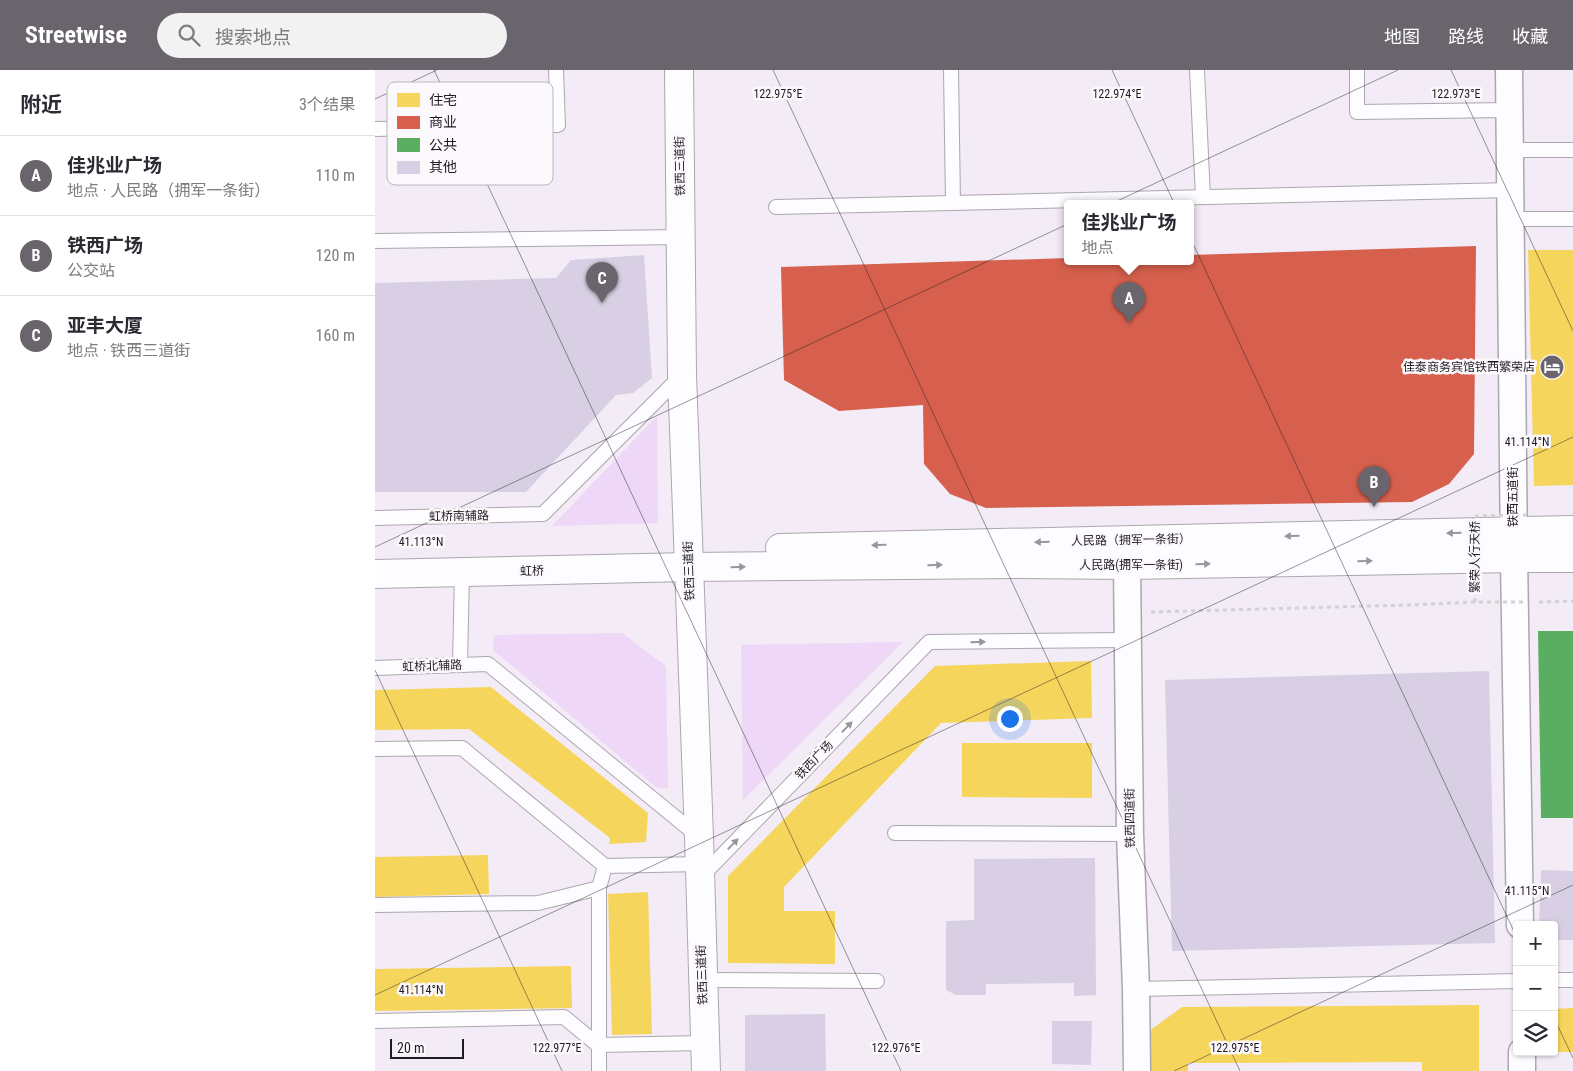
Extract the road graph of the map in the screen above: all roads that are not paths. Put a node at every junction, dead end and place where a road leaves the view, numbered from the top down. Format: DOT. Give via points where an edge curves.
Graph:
graph roads {
  1 [pos="556,70"];
  2 [pos="679,70"];
  3 [pos="951,70"];
  4 [pos="1197,70"];
  5 [pos="1357,70"];
  6 [pos="1509,70"];
  7 [pos="1509,110"];
  8 [pos="553,125"];
  9 [pos="1510,150"];
  10 [pos="1573,150"];
  11 [pos="1511,190"];
  12 [pos="1203,197"];
  13 [pos="1064,200"];
  14 [pos="1078,200"];
  15 [pos="953,203"];
  16 [pos="776,207"];
  17 [pos="1511,219"];
  18 [pos="1573,220"];
  19 [pos="681,237"];
  20 [pos="375,241"];
  21 [pos="682,375"];
  22 [pos="375,518"];
  23 [pos="1520,523"];
  24 [pos="1573,530"];
  25 [pos="689,558"];
  26 [pos="1514,558"];
  27 [pos="1573,558"];
  28 [pos="1127,565"];
  29 [pos="463,572"];
  30 [pos="375,574"];
  31 [pos="1127,640"];
  32 [pos="460,665"];
  33 [pos="375,668"];
  34 [pos="375,749"];
  35 [pos="895,833"];
  36 [pos="1130,834"];
  37 [pos="699,836"];
  38 [pos="605,866"];
  39 [pos="699,871"];
  40 [pos="599,888"];
  41 [pos="375,905"];
  42 [pos="1520,921"];
  43 [pos="703,980"];
  44 [pos="1558,980"];
  45 [pos="1573,980"];
  46 [pos="877,981"];
  47 [pos="1513,981"];
  48 [pos="1137,989"];
  49 [pos="375,1021"];
  50 [pos="705,1043"];
  51 [pos="598,1045"];
  52 [pos="1521,1056"];
  53 [pos="599,1071"];
  54 [pos="705,1071"];
  55 [pos="1137,1071"];
  56 [pos="1522,1071"];
  1 -- 8 [label="lane" via="558,125"];
  2 -- 19 [label="main road, 铁西三道街"];
  3 -- 15 [label="lane"];
  4 -- 12 [label="lane"];
  5 -- 7 [label="lane" via="1357,112"];
  6 -- 7 [label="street, 铁西五道街"];
  7 -- 9 [label="street, 铁西五道街"];
  9 -- 10 [label="lane"];
  9 -- 11 [label="street, 铁西五道街"];
  11 -- 12 [label="lane"];
  11 -- 17 [label="street, 铁西五道街"];
  12 -- 14 [label="lane"];
  13 -- 15 [label="lane"];
  15 -- 16 [label="lane"];
  17 -- 18 [label="lane"];
  17 -- 23 [label="street, 铁西五道街"];
  19 -- 20 [label="lane"];
  19 -- 21 [label="main road, 铁西三道街"];
  21 -- 22 [label="lane, 虹桥南辅路" via="543,514"];
  21 -- 25 [label="main road, 铁西三道街"];
  23 -- 24 [label="main road, 人民路（拥军一条街）"];
  23 -- 25 [label="main road, 人民路（拥军一条街）, one-way"];
  23 -- 26 [label="street, 铁西五道街"];
  25 -- 28 [label="main road, 人民路(拥军一条街), one-way"];
  25 -- 29 [label="main road, 虹桥"];
  25 -- 37 [label="main road, 铁西三道街"];
  26 -- 27 [label="main road, 人民路(拥军一条街)"];
  28 -- 26 [label="main road, 人民路(拥军一条街), one-way"];
  26 -- 42 [label="street, 铁西五道街"];
  28 -- 31 [label="street, 铁西四道街"];
  29 -- 30 [label="main road, 虹桥"];
  29 -- 32 [label="lane"];
  31 -- 36 [label="street, 铁西四道街"];
  39 -- 31 [label="lane, 铁西广场, one-way" via="929,642"];
  32 -- 33 [label="lane, 虹桥北辅路"];
  32 -- 37 [label="lane, 虹桥北辅路" via="488,664"];
  34 -- 38 [label="lane" via="462,748"];
  35 -- 36 [label="lane"];
  36 -- 48 [label="street, 铁西四道街"];
  37 -- 39 [label="main road, 铁西三道街"];
  38 -- 39 [label="lane"];
  38 -- 40 [label="lane"];
  39 -- 43 [label="main road, 铁西三道街"];
  40 -- 41 [label="lane" via="538,903"];
  40 -- 51 [label="lane"];
  43 -- 46 [label="lane"];
  43 -- 50 [label="main road, 铁西三道街"];
  44 -- 45 [label="lane"];
  47 -- 48 [label="lane"];
  48 -- 55 [label="street, 铁西四道街"];
  49 -- 51 [label="lane" via="564,1017"];
  50 -- 51 [label="lane"];
  50 -- 54 [label="main road, 铁西三道街"];
  51 -- 53 [label="lane"];
  52 -- 56 [label="street"];
}
